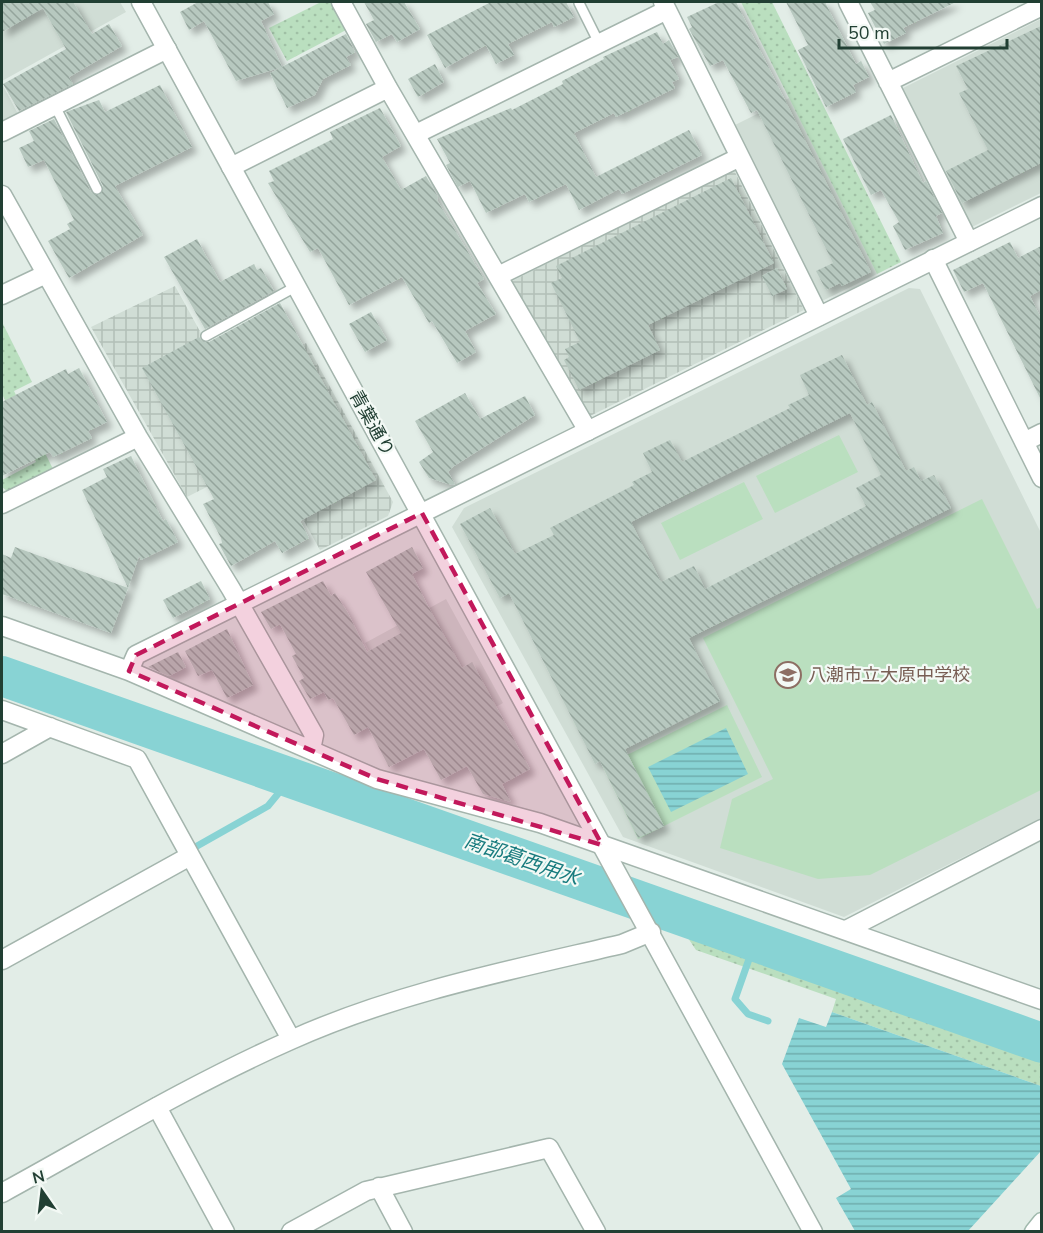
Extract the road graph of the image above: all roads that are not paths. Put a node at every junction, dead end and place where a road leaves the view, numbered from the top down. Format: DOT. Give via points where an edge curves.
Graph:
graph roads {
  1 [pos="141,2"];
  2 [pos="341,2"];
  3 [pos="848,2"];
  4 [pos="579,3"];
  5 [pos="665,6"];
  6 [pos="1041,6"];
  7 [pos="599,43"];
  8 [pos="167,49"];
  9 [pos="888,82"];
  10 [pos="388,88"];
  11 [pos="55,106"];
  12 [pos="2,132"];
  13 [pos="416,134"];
  14 [pos="740,157"];
  15 [pos="231,166"];
  16 [pos="96,189"];
  17 [pos="2,195"];
  18 [pos="1041,206"];
  19 [pos="969,242"];
  20 [pos="933,260"];
  21 [pos="46,274"];
  22 [pos="498,276"];
  23 [pos="297,286"];
  24 [pos="2,296"];
  25 [pos="819,316"];
  26 [pos="206,336"];
  27 [pos="588,430"];
  28 [pos="1041,433"];
  29 [pos="138,437"];
  30 [pos="1024,442"];
  31 [pos="1041,478"];
  32 [pos="2,504"];
  33 [pos="422,513"];
  34 [pos="239,603"];
  35 [pos="2,626"];
  36 [pos="129,672"];
  37 [pos="2,710"];
  38 [pos="50,728"];
  39 [pos="311,750"];
  40 [pos="2,754"];
  41 [pos="1041,829"];
  42 [pos="602,845"];
  43 [pos="190,856"];
  44 [pos="846,930"];
  45 [pos="651,932"];
  46 [pos="2,960"];
  47 [pos="1041,1000"];
  48 [pos="291,1039"];
  49 [pos="157,1107"];
  50 [pos="379,1187"];
  51 [pos="2,1193"];
  52 [pos="1041,1222"];
  53 [pos="225,1232"];
  54 [pos="291,1232"];
  55 [pos="403,1232"];
  56 [pos="596,1232"];
  57 [pos="813,1232"];
  58 [pos="1034,1232"];
  1 -- 8 [label="street, 青葉通り"];
  2 -- 10 [label="street"];
  3 -- 9 [label="street"];
  4 -- 7 [label="lane"];
  5 -- 7 [label="street"];
  5 -- 14 [label="street"];
  6 -- 9 [label="street"];
  7 -- 13 [label="street"];
  8 -- 11 [label="street"];
  8 -- 15 [label="street, 青葉通り"];
  9 -- 19 [label="street"];
  10 -- 13 [label="street"];
  10 -- 15 [label="street"];
  11 -- 12 [label="street"];
  11 -- 16 [label="lane"];
  13 -- 22 [label="street"];
  14 -- 22 [label="street"];
  14 -- 25 [label="street"];
  15 -- 23 [label="street, 青葉通り"];
  17 -- 21 [label="street"];
  18 -- 19 [label="street"];
  19 -- 20 [label="street"];
  20 -- 25 [label="street"];
  20 -- 30 [label="street"];
  21 -- 24 [label="street"];
  21 -- 29 [label="street"];
  22 -- 27 [label="street"];
  23 -- 26 [label="lane"];
  23 -- 33 [label="street, 青葉通り"];
  25 -- 27 [label="street"];
  27 -- 33 [label="street"];
  28 -- 30 [label="street"];
  29 -- 32 [label="street"];
  29 -- 34 [label="street"];
  30 -- 31 [label="street"];
  33 -- 34 [label="street"];
  33 -- 42 [label="street, 青葉通り"];
  34 -- 36 [label="street" via="136,655"];
  34 -- 39 [label="street" via="314,735"];
  35 -- 36 [label="street"];
  36 -- 39 [label="street"];
  37 -- 38 [label="street"];
  38 -- 40 [label="street"];
  38 -- 43 [label="street" via="137,759"];
  39 -- 42 [label="street" via="377,778 540,823"];
  41 -- 44 [label="street"];
  42 -- 44 [label="street"];
  42 -- 45 [label="street, 青葉通り"];
  43 -- 46 [label="street"];
  43 -- 48 [label="street"];
  44 -- 47 [label="street"];
  45 -- 48 [label="street" via="622,945 418,995"];
  45 -- 57 [label="street, 青葉通り"];
  48 -- 49 [label="street"];
  49 -- 51 [label="street"];
  49 -- 53 [label="street"];
  50 -- 54 [label="street"];
  50 -- 55 [label="street"];
  50 -- 56 [label="street" via="549,1148"];
  52 -- 58 [label="street"];
}
